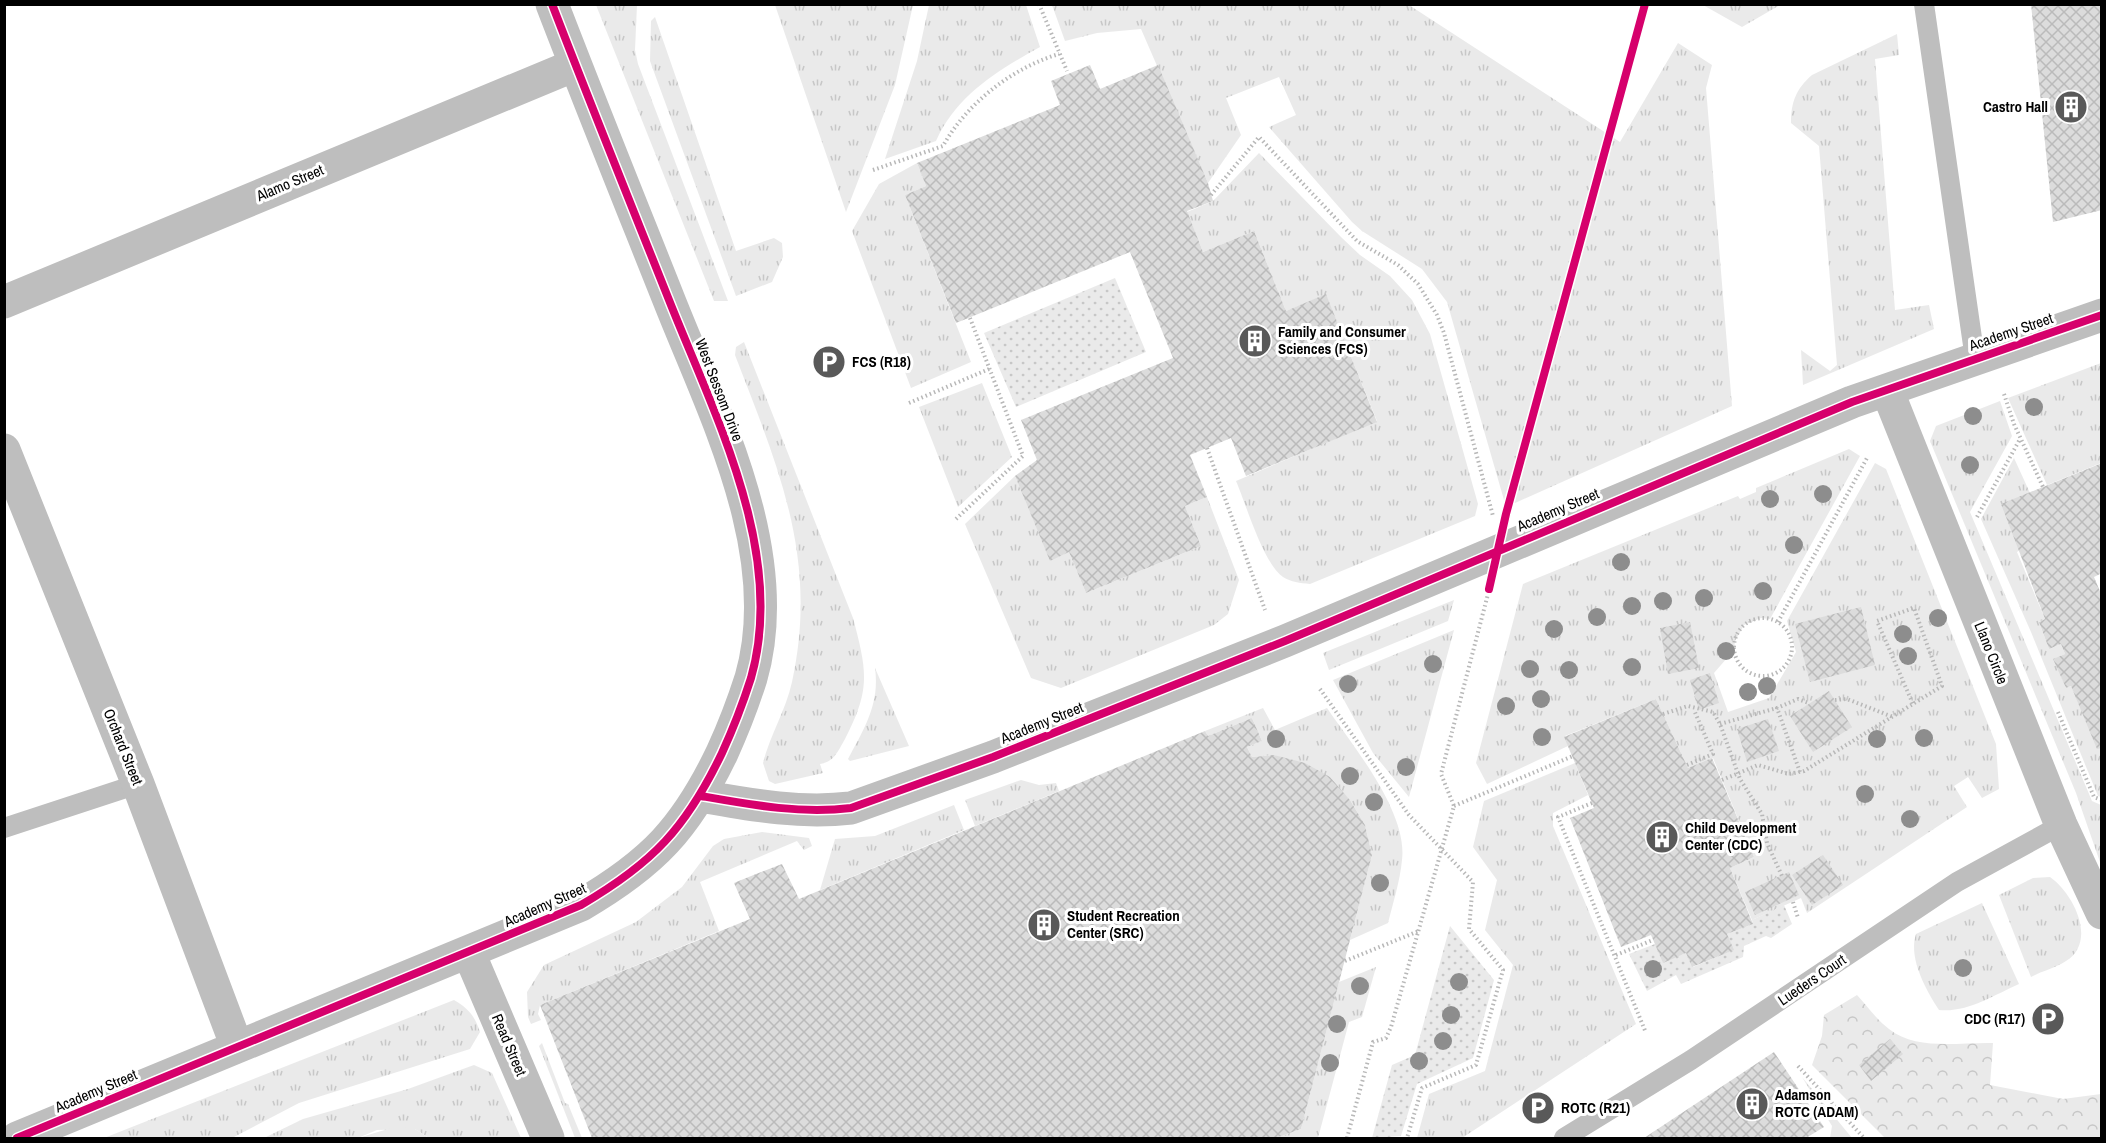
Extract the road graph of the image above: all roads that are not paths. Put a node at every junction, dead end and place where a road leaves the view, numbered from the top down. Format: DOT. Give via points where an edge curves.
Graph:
graph roads {
  1 [pos="552,4"];
  2 [pos="1924,4"];
  3 [pos="575,65"];
  4 [pos="4,302"];
  5 [pos="2102,315"];
  6 [pos="1975,359"];
  7 [pos="1887,390"];
  8 [pos="4,450"];
  9 [pos="138,784"];
  10 [pos="701,796"];
  11 [pos="2061,825"];
  12 [pos="4,828"];
  13 [pos="2102,913"];
  14 [pos="469,953"];
  15 [pos="237,1047"];
  16 [pos="17,1138"];
  17 [pos="548,1138"];
  18 [pos="1564,1138"];
  1 -- 3 [label="street, West Sessom Drive"];
  2 -- 6 [label="lane"];
  3 -- 4 [label="street, Alamo Street"];
  3 -- 10 [label="street, West Sessom Drive" via="716,417 745,501 755,549 760,598 751,677"];
  5 -- 6 [label="street, Academy Street"];
  6 -- 7 [label="street, Academy Street"];
  7 -- 10 [label="street, Academy Street" via="1274,646 993,757 851,808 774,809"];
  7 -- 11 [label="street, Llano Circle"];
  8 -- 9 [label="street, Orchard Street"];
  9 -- 12 [label="lane"];
  9 -- 15 [label="street, Orchard Street"];
  10 -- 14 [label="street, Academy Street" via="662,847 606,891"];
  11 -- 13 [label="street, Llano Circle"];
  11 -- 18 [label="lane, Lueders Court" via="1948,888 1691,1060"];
  14 -- 15 [label="street, Academy Street"];
  14 -- 17 [label="street, Read Street"];
  15 -- 16 [label="street, Academy Street"];
}
